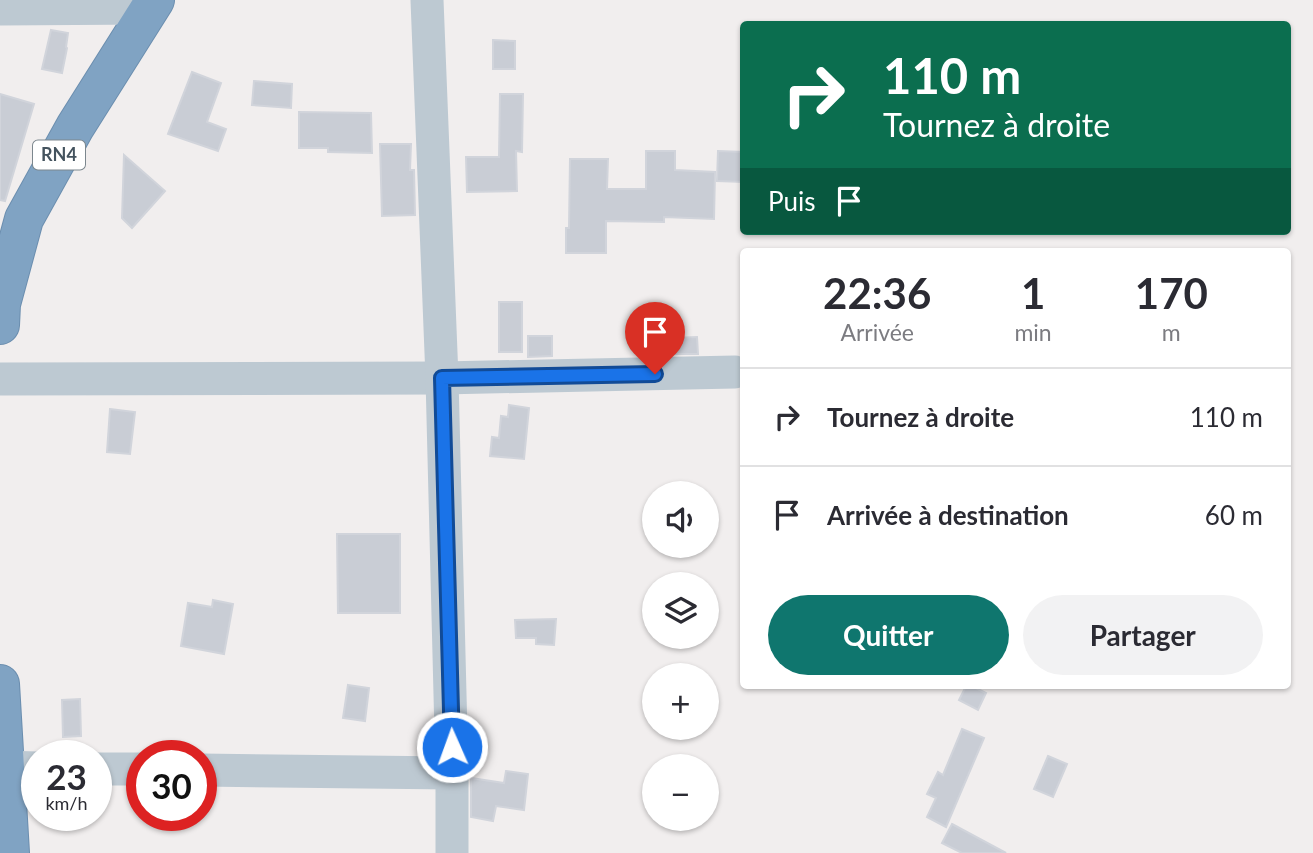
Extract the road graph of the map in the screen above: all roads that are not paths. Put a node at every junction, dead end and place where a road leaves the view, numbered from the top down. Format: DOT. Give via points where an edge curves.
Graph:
graph roads {
  1 [pos="428,0"];
  2 [pos="153,4"];
  3 [pos="0,9"];
  4 [pos="0,326"];
  5 [pos="734,372"];
  6 [pos="442,378"];
  7 [pos="0,379"];
  8 [pos="0,684"];
  9 [pos="11,764"];
  10 [pos="217,770"];
  11 [pos="453,773"];
  12 [pos="10,853"];
  13 [pos="452,853"];
  1 -- 6 [label="street"];
  2 -- 3 [label="street"];
  2 -- 4 [label="highway, RN4" via="75,127 24,219 1,304"];
  5 -- 6 [label="street"];
  6 -- 7 [label="street"];
  6 -- 11 [label="street"];
  8 -- 9 [label="highway"];
  9 -- 12 [label="highway"];
  10 -- 11 [label="street"];
  11 -- 13 [label="street"];
}
